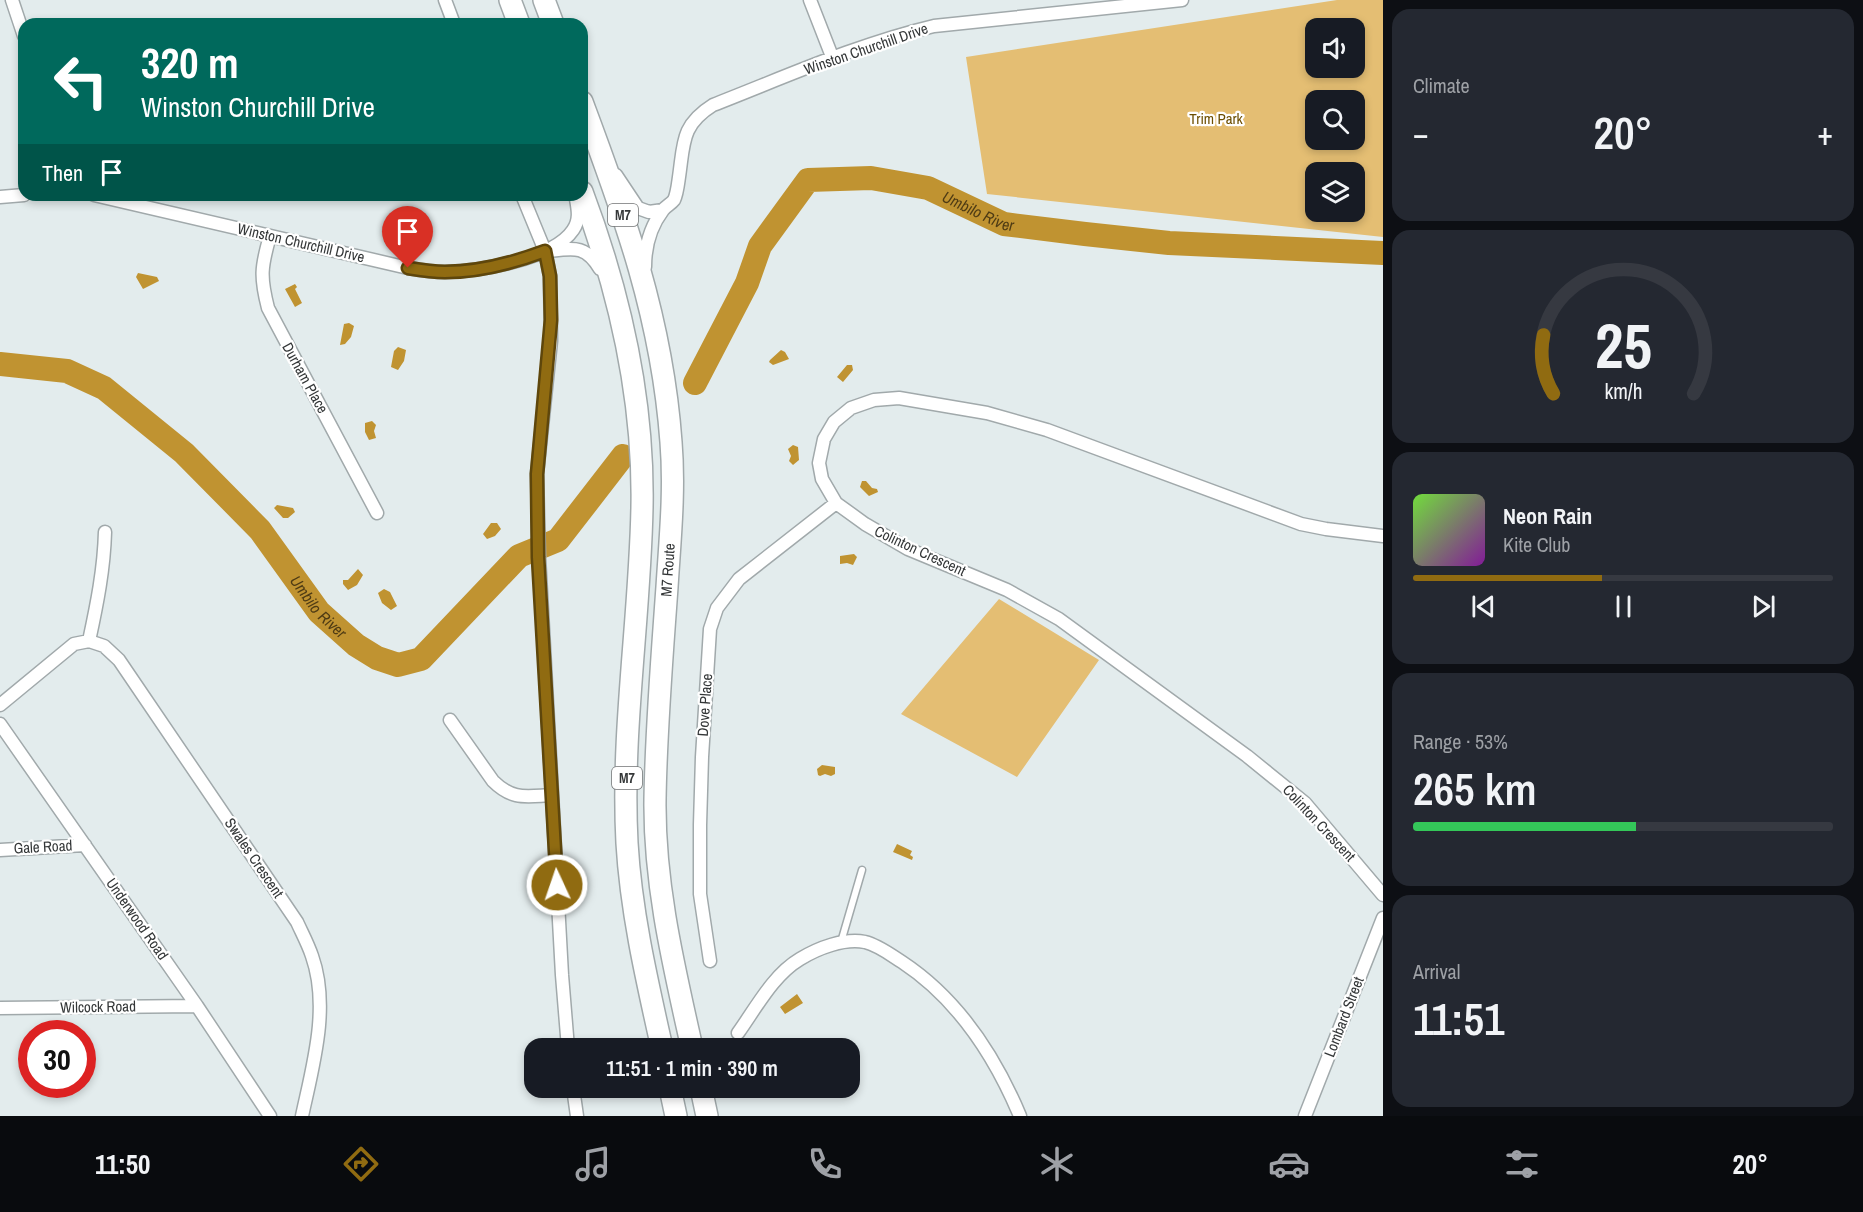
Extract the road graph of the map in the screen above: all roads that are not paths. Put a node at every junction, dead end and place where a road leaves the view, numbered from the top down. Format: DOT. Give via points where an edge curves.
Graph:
graph roads {
  1 [pos="12,0"];
  2 [pos="445,0"];
  3 [pos="510,0"];
  4 [pos="544,0"];
  5 [pos="810,0"];
  6 [pos="1182,0"];
  7 [pos="18,18"];
  8 [pos="452,18"];
  9 [pos="517,18"];
  10 [pos="551,18"];
  11 [pos="833,59"];
  12 [pos="588,118"];
  13 [pos="598,146"];
  14 [pos="18,196"];
  15 [pos="0,197"];
  16 [pos="120,201"];
  17 [pos="524,201"];
  18 [pos="576,201"];
  19 [pos="585,201"];
  20 [pos="663,210"];
  21 [pos="270,236"];
  22 [pos="545,251"];
  23 [pos="645,283"];
  24 [pos="615,294"];
  25 [pos="836,504"];
  26 [pos="377,513"];
  27 [pos="105,532"];
  28 [pos="1383,536"];
  29 [pos="89,641"];
  30 [pos="0,705"];
  31 [pos="450,720"];
  32 [pos="0,724"];
  33 [pos="552,795"];
  34 [pos="85,845"];
  35 [pos="0,850"];
  36 [pos="862,870"];
  37 [pos="1383,895"];
  38 [pos="1383,918"];
  39 [pos="841,942"];
  40 [pos="710,961"];
  41 [pos="197,1006"];
  42 [pos="0,1008"];
  43 [pos="738,1033"];
  44 [pos="567,1038"];
  45 [pos="660,1038"];
  46 [pos="690,1038"];
  47 [pos="574,1098"];
  48 [pos="672,1098"];
  49 [pos="703,1098"];
  50 [pos="270,1116"];
  51 [pos="302,1116"];
  52 [pos="577,1116"];
  53 [pos="676,1116"];
  54 [pos="707,1116"];
  55 [pos="1020,1116"];
  56 [pos="1305,1116"];
  1 -- 7 [label="street"];
  2 -- 8 [label="street"];
  3 -- 9 [label="highway"];
  4 -- 10 [label="highway"];
  5 -- 11 [label="street"];
  6 -- 11 [label="street, Winston Churchill Drive" via="934,26"];
  11 -- 20 [label="street, Winston Churchill Drive" via="701,112 684,138 674,200"];
  12 -- 13 [label="highway, M7 Route / M7"];
  13 -- 20 [label="street" via="638,208 649,212"];
  13 -- 23 [label="highway, M7 Route / M7"];
  14 -- 15 [label="street"];
  16 -- 21 [label="street, Winston Churchill Drive"];
  17 -- 22 [label="street"];
  18 -- 22 [label="street" via="578,212 573,230"];
  19 -- 24 [label="highway, M7 Route / M7"];
  20 -- 23 [label="street, Winston Churchill Drive" via="647,240"];
  21 -- 22 [label="street, Winston Churchill Drive" via="408,268 444,272 503,265"];
  21 -- 26 [label="street, Durham Place" via="262,266 268,308"];
  22 -- 24 [label="street" via="571,248 586,252"];
  22 -- 33 [label="street" via="550,276 550,341 537,474 538,557"];
  23 -- 46 [label="highway, M7 Route / M7" via="663,364 673,504 655,801 657,854 664,917"];
  24 -- 45 [label="highway, M7 Route / M7" via="632,368 642,505 629,709 627,844 642,956"];
  25 -- 28 [label="street, Colinton Crescent" via="822,479 819,463 824,439 834,422 851,408 874,400 900,398 987,413 1047,430 1301,524"];
  25 -- 37 [label="street, Colinton Crescent" via="908,549 1031,603 1112,657 1282,782 1305,803"];
  25 -- 40 [label="street, Dove Place" via="739,579 717,608 710,628 700,837 700,894"];
  27 -- 29 [label="street" via="101,586"];
  29 -- 30 [label="street" via="74,644"];
  29 -- 51 [label="street, Swales Crescent" via="104,646 119,660 297,922 312,957 319,989 317,1045"];
  31 -- 33 [label="street" via="502,790 516,797"];
  32 -- 34 [label="street, Underwood Road"];
  33 -- 44 [label="street"];
  34 -- 35 [label="street, Gale Road"];
  34 -- 41 [label="street, Underwood Road"];
  36 -- 39 [label="lane"];
  38 -- 56 [label="street, Lombard Street"];
  39 -- 43 [label="street" via="800,958 783,972"];
  39 -- 55 [label="street" via="866,942 889,953 921,975 956,1008 982,1041"];
  41 -- 42 [label="street, Wilcock Road"];
  41 -- 50 [label="street, Underwood Road"];
  47 -- 52 [label="street"];
  48 -- 53 [label="highway"];
  49 -- 54 [label="highway"];
}
